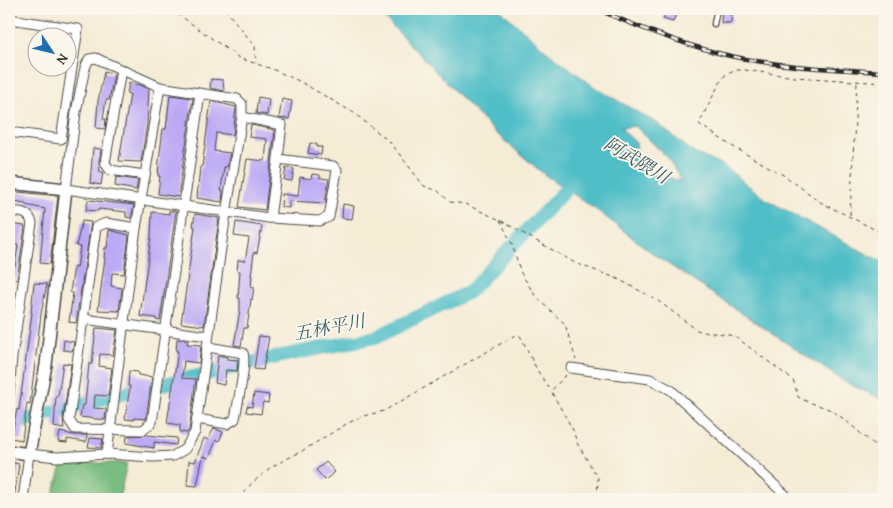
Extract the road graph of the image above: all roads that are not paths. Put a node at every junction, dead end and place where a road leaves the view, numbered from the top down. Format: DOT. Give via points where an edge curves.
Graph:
graph roads {
  1 [pos="716,9"];
  2 [pos="9,19"];
  3 [pos="714,24"];
  4 [pos="120,70"];
  5 [pos="160,87"];
  6 [pos="200,94"];
  7 [pos="242,117"];
  8 [pos="9,132"];
  9 [pos="278,159"];
  10 [pos="145,175"];
  11 [pos="9,183"];
  12 [pos="66,189"];
  13 [pos="141,201"];
  14 [pos="182,207"];
  15 [pos="9,211"];
  16 [pos="226,212"];
  17 [pos="270,218"];
  18 [pos="136,228"];
  19 [pos="84,319"];
  20 [pos="124,324"];
  21 [pos="166,331"];
  22 [pos="208,336"];
  23 [pos="208,347"];
  24 [pos="10,357"];
  25 [pos="571,368"];
  26 [pos="9,394"];
  27 [pos="197,419"];
  28 [pos="111,430"];
  29 [pos="9,451"];
  30 [pos="29,454"];
  31 [pos="107,454"];
  32 [pos="23,499"];
  33 [pos="790,499"];
  1 -- 3 [label="lane"];
  2 -- 8 [label="street" via="78,29 61,139"];
  4 -- 5 [label="street"];
  4 -- 10 [label="street" via="105,163 110,170"];
  4 -- 12 [label="street" via="96,58 88,61 76,112"];
  5 -- 6 [label="street"];
  5 -- 10 [label="street"];
  6 -- 7 [label="street" via="240,100"];
  6 -- 14 [label="street"];
  7 -- 9 [label="street" via="282,125"];
  7 -- 16 [label="street"];
  9 -- 17 [label="street"];
  9 -- 17 [label="street" via="333,166 337,170 329,217 320,222"];
  10 -- 13 [label="street"];
  11 -- 12 [label="street"];
  12 -- 13 [label="street"];
  12 -- 30 [label="street" via="46,365"];
  13 -- 14 [label="street"];
  13 -- 18 [label="street"];
  14 -- 16 [label="street"];
  14 -- 21 [label="street"];
  15 -- 24 [label="street" via="26,213 32,219"];
  16 -- 17 [label="street"];
  16 -- 22 [label="street"];
  18 -- 19 [label="street" via="106,224 96,227"];
  18 -- 20 [label="street"];
  19 -- 20 [label="street"];
  19 -- 28 [label="street" via="69,420 75,429"];
  20 -- 21 [label="street"];
  20 -- 28 [label="street"];
  21 -- 22 [label="street"];
  21 -- 28 [label="street" via="152,422 144,430"];
  22 -- 23 [label="street"];
  23 -- 27 [label="street"];
  23 -- 27 [label="street" via="243,352 244,367 232,422"];
  24 -- 26 [label="street"];
  25 -- 33 [label="street" via="650,379 671,390"];
  27 -- 31 [label="street" via="191,441 177,454 153,457"];
  28 -- 31 [label="street"];
  29 -- 30 [label="street"];
  30 -- 31 [label="street" via="57,457"];
  30 -- 32 [label="street"];
}
